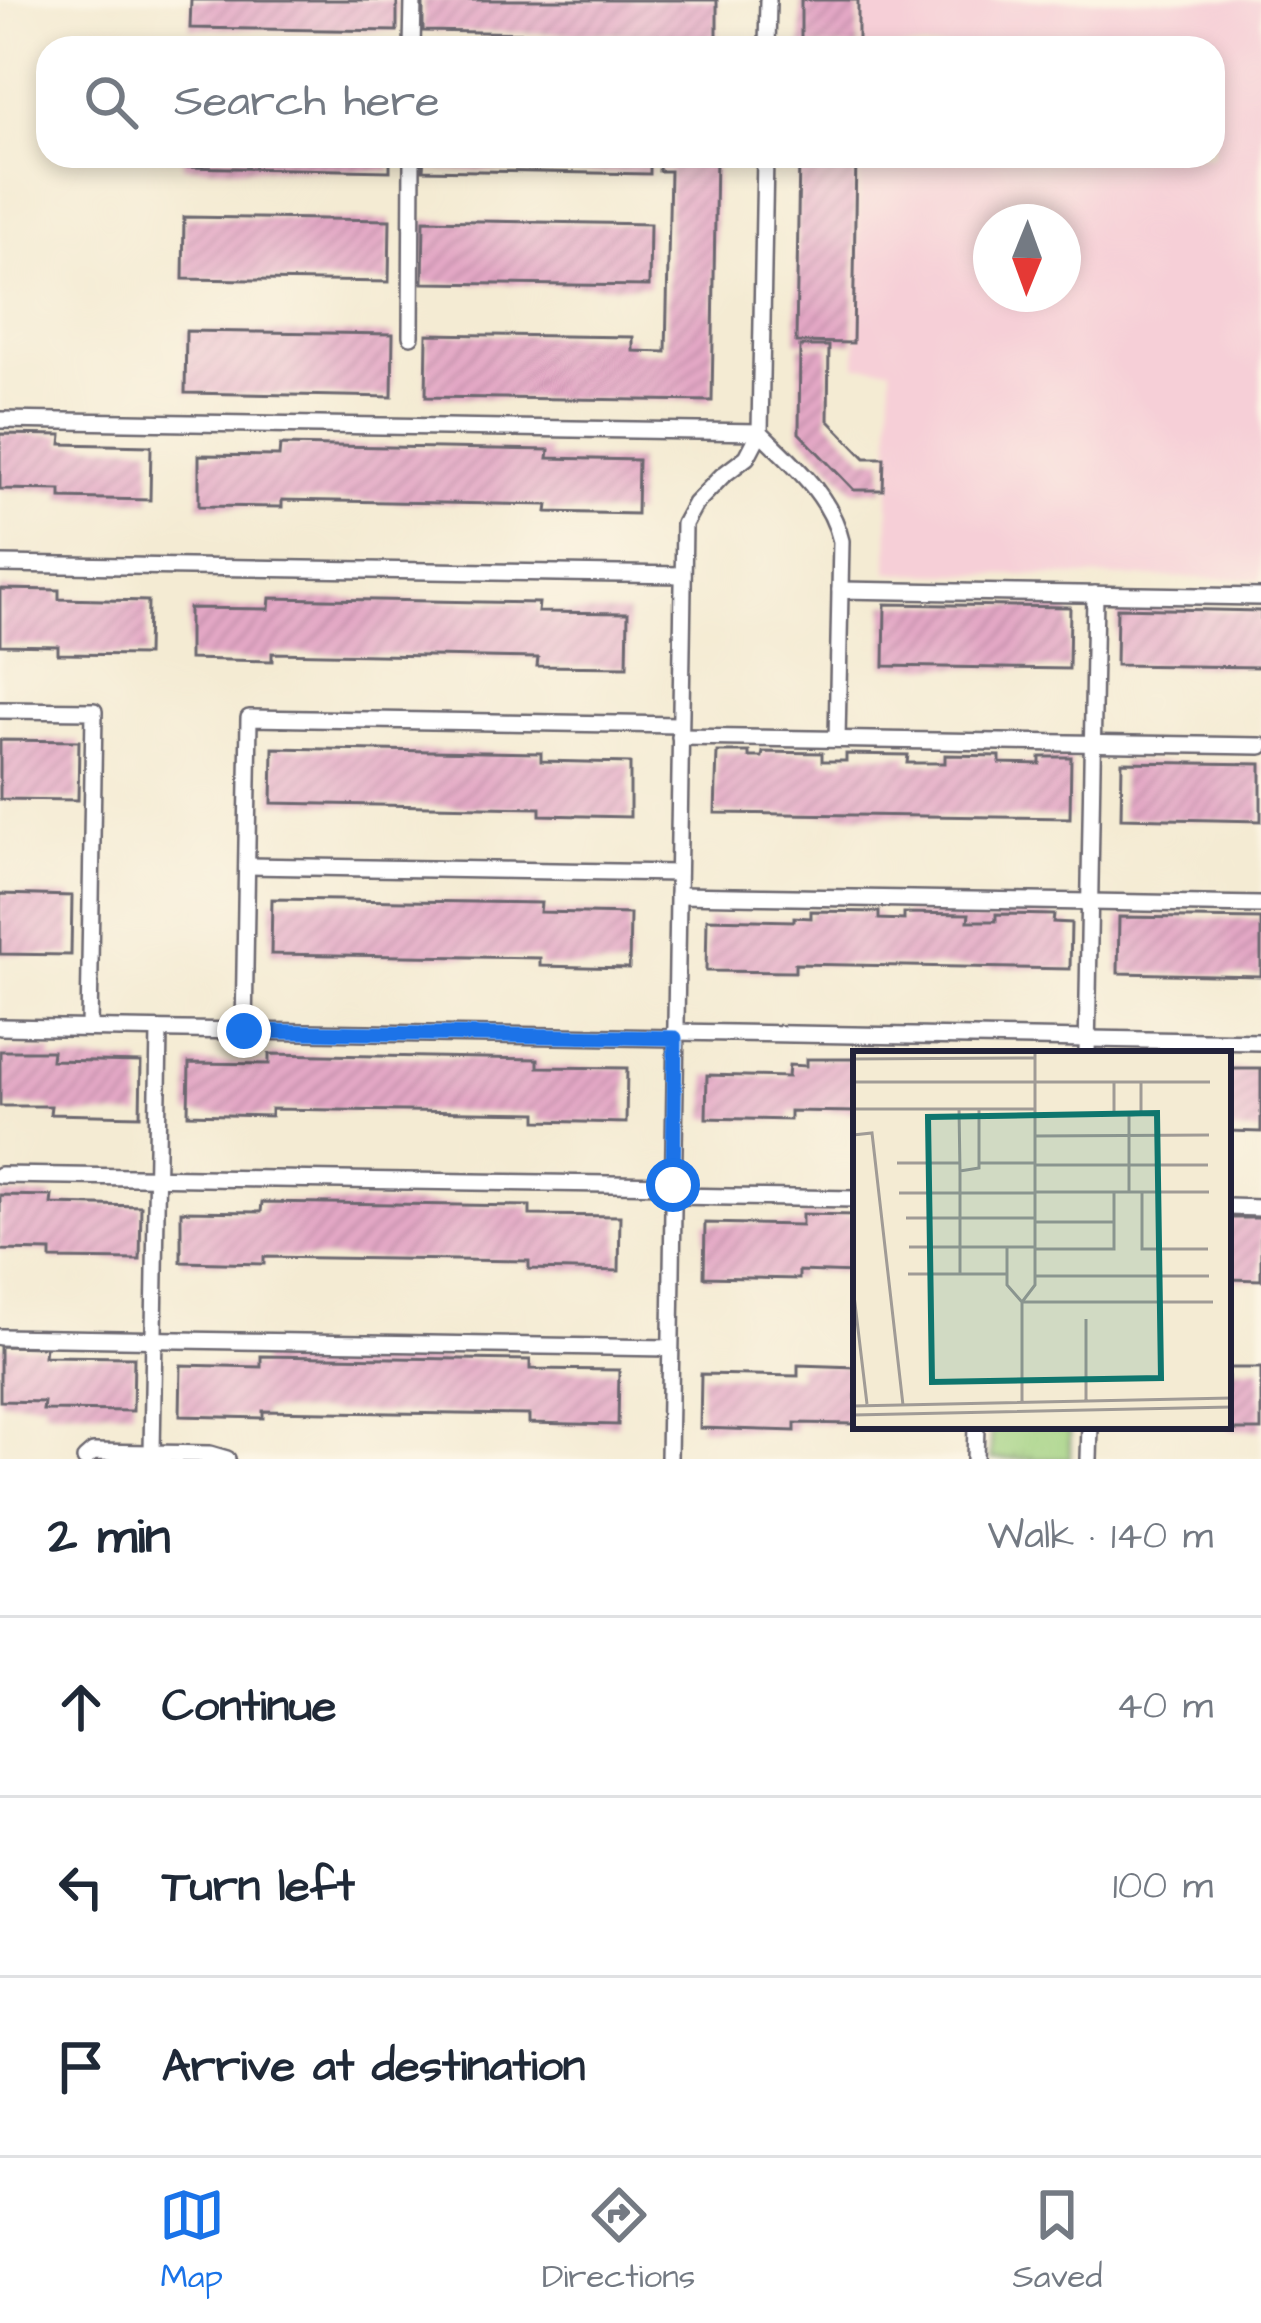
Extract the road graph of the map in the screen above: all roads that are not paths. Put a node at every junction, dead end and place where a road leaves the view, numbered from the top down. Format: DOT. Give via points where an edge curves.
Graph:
graph roads {
  1 [pos="412,0"];
  2 [pos="768,0"];
  3 [pos="412,36"];
  4 [pos="767,36"];
  5 [pos="412,168"];
  6 [pos="765,168"];
  7 [pos="411,336"];
  8 [pos="0,420"];
  9 [pos="760,432"];
  10 [pos="0,565"];
  11 [pos="683,575"];
  12 [pos="840,590"];
  13 [pos="1095,594"];
  14 [pos="1261,597"];
  15 [pos="0,710"];
  16 [pos="680,731"];
  17 [pos="837,739"];
  18 [pos="1092,743"];
  19 [pos="1261,746"];
  20 [pos="247,866"];
  21 [pos="678,873"];
  22 [pos="678,895"];
  23 [pos="1090,902"];
  24 [pos="1261,904"];
  25 [pos="0,1027"];
  26 [pos="88,1028"];
  27 [pos="159,1030"];
  28 [pos="244,1031"];
  29 [pos="675,1035"];
  30 [pos="1261,1042"];
  31 [pos="1088,1046"];
  32 [pos="0,1174"];
  33 [pos="156,1177"];
  34 [pos="673,1191"];
  35 [pos="853,1199"];
  36 [pos="1231,1207"];
  37 [pos="1261,1208"];
  38 [pos="0,1337"];
  39 [pos="154,1340"];
  40 [pos="670,1348"];
  41 [pos="976,1429"];
  42 [pos="1090,1429"];
  43 [pos="152,1453"];
  44 [pos="86,1459"];
  45 [pos="226,1459"];
  46 [pos="669,1459"];
  47 [pos="975,1459"];
  48 [pos="1089,1459"];
  1 -- 3 [label="lane"];
  2 -- 4 [label="lane"];
  5 -- 7 [label="lane"];
  6 -- 9 [label="lane"];
  8 -- 9 [label="lane"];
  9 -- 11 [label="lane" via="684,524"];
  9 -- 12 [label="lane" via="829,508 841,541"];
  10 -- 11 [label="lane"];
  11 -- 16 [label="lane"];
  12 -- 13 [label="lane"];
  12 -- 17 [label="lane"];
  13 -- 14 [label="lane"];
  13 -- 18 [label="lane"];
  15 -- 26 [label="lane" via="94,711"];
  16 -- 17 [label="lane"];
  16 -- 20 [label="lane" via="249,718"];
  16 -- 21 [label="lane"];
  17 -- 18 [label="lane"];
  18 -- 19 [label="lane"];
  18 -- 23 [label="lane"];
  20 -- 21 [label="lane"];
  20 -- 28 [label="lane"];
  21 -- 22 [label="lane"];
  22 -- 23 [label="lane"];
  22 -- 29 [label="lane"];
  23 -- 24 [label="lane"];
  23 -- 31 [label="lane"];
  25 -- 26 [label="lane"];
  26 -- 27 [label="lane"];
  27 -- 28 [label="lane"];
  27 -- 33 [label="lane"];
  28 -- 29 [label="lane"];
  29 -- 31 [label="lane"];
  29 -- 34 [label="lane"];
  30 -- 31 [label="lane"];
  32 -- 33 [label="lane"];
  33 -- 34 [label="lane"];
  33 -- 39 [label="lane"];
  34 -- 35 [label="lane"];
  34 -- 40 [label="lane"];
  36 -- 37 [label="lane"];
  38 -- 39 [label="lane"];
  39 -- 40 [label="lane"];
  39 -- 43 [label="lane"];
  40 -- 46 [label="lane"];
  41 -- 47 [label="lane"];
  42 -- 48 [label="lane"];
  43 -- 44 [label="lane" via="93,1452"];
  43 -- 45 [label="lane"];
}
